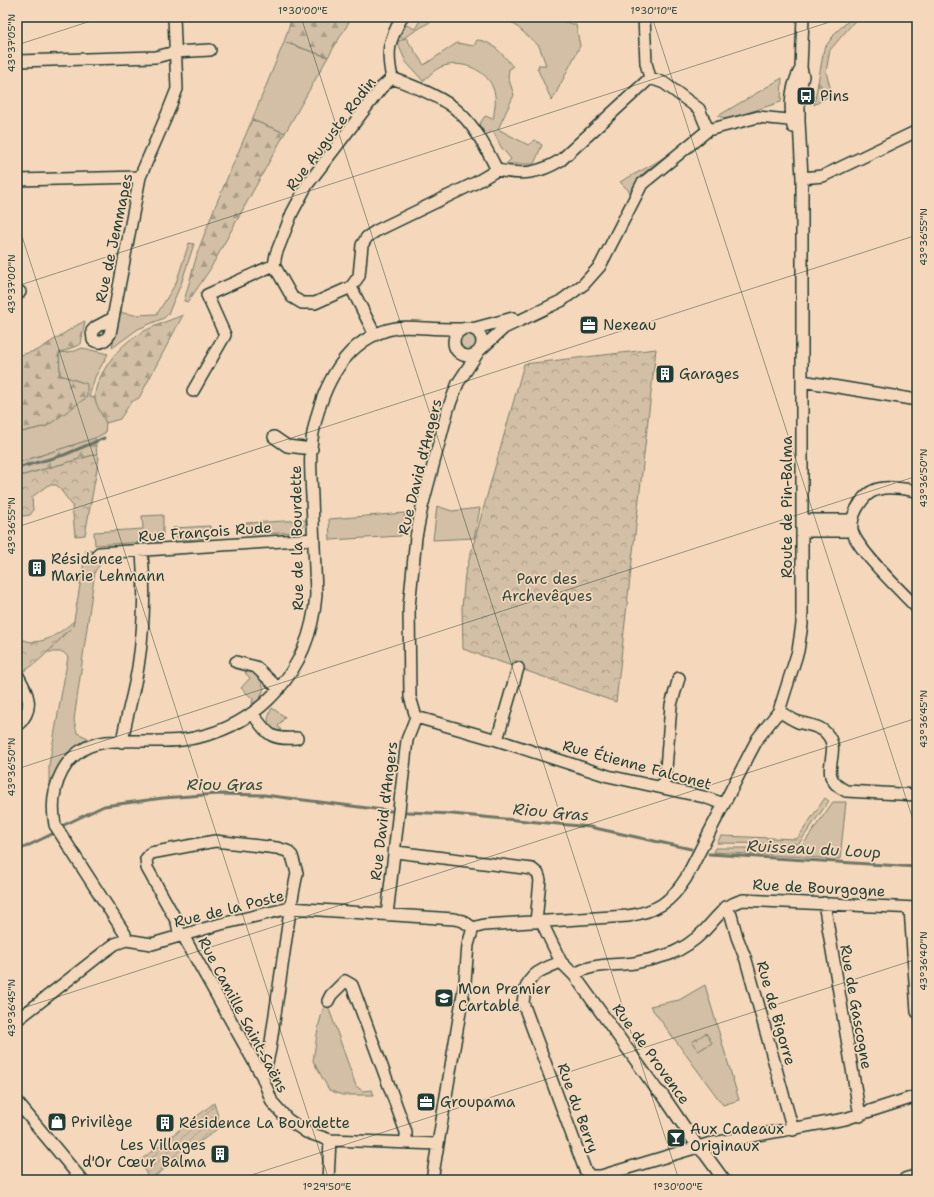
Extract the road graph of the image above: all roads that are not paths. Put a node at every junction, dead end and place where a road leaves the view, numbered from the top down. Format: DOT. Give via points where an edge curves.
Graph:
graph roads {
  1 [pos="174,17"];
  2 [pos="402,17"];
  3 [pos="644,17"];
  4 [pos="803,17"];
  5 [pos="210,50"];
  6 [pos="175,52"];
  7 [pos="17,61"];
  8 [pos="392,78"];
  9 [pos="650,78"];
  10 [pos="796,121"];
  11 [pos="708,130"];
  12 [pos="917,131"];
  13 [pos="497,170"];
  14 [pos="140,176"];
  15 [pos="802,178"];
  16 [pos="17,180"];
  17 [pos="274,265"];
  18 [pos="351,288"];
  19 [pos="533,313"];
  20 [pos="113,318"];
  21 [pos="427,328"];
  22 [pos="468,329"];
  23 [pos="375,335"];
  24 [pos="455,348"];
  25 [pos="479,351"];
  26 [pos="802,381"];
  27 [pos="458,383"];
  28 [pos="193,391"];
  29 [pos="917,400"];
  30 [pos="274,437"];
  31 [pos="312,449"];
  32 [pos="917,491"];
  33 [pos="802,526"];
  34 [pos="852,526"];
  35 [pos="314,539"];
  36 [pos="142,552"];
  37 [pos="99,553"];
  38 [pos="917,608"];
  39 [pos="236,662"];
  40 [pos="518,668"];
  41 [pos="17,674"];
  42 [pos="679,678"];
  43 [pos="279,689"];
  44 [pos="779,711"];
  45 [pos="252,713"];
  46 [pos="416,717"];
  47 [pos="17,726"];
  48 [pos="297,738"];
  49 [pos="497,740"];
  50 [pos="122,742"];
  51 [pos="663,788"];
  52 [pos="917,795"];
  53 [pos="724,804"];
  54 [pos="396,852"];
  55 [pos="824,903"];
  56 [pos="726,907"];
  57 [pos="290,908"];
  58 [pos="914,908"];
  59 [pos="387,915"];
  60 [pos="556,920"];
  61 [pos="540,922"];
  62 [pos="473,928"];
  63 [pos="182,936"];
  64 [pos="126,940"];
  65 [pos="554,946"];
  66 [pos="561,962"];
  67 [pos="574,975"];
  68 [pos="328,1001"];
  69 [pos="917,1012"];
  70 [pos="17,1020"];
  71 [pos="270,1049"];
  72 [pos="248,1054"];
  73 [pos="262,1076"];
  74 [pos="917,1096"];
  75 [pos="17,1102"];
  76 [pos="860,1116"];
  77 [pos="793,1130"];
  78 [pos="330,1140"];
  79 [pos="406,1143"];
  80 [pos="438,1144"];
  81 [pos="698,1147"];
  82 [pos="917,1177"];
  83 [pos="82,1180"];
  84 [pos="328,1180"];
  85 [pos="432,1180"];
  86 [pos="724,1180"];
  87 [pos="906,1180"];
  1 -- 6 [label="street, Rue de Jemmapes"];
  2 -- 8 [label="street, Rue Auguste Rodin" via="391,36 388,48"];
  3 -- 9 [label="street" via="646,62"];
  4 -- 10 [label="street, Route de Pin-Balma" via="803,76"];
  5 -- 6 [label="street"];
  6 -- 7 [label="street" via="156,57"];
  6 -- 14 [label="street, Rue de Jemmapes" via="177,89"];
  8 -- 13 [label="street" via="431,94 454,107 479,136"];
  8 -- 17 [label="street, Rue Auguste Rodin" via="381,88 307,185 292,213"];
  9 -- 11 [label="street" via="664,83 699,109"];
  9 -- 13 [label="street" via="561,160 548,168 516,174"];
  10 -- 11 [label="street, Rue David d'Angers" via="758,117"];
  10 -- 15 [label="street, Route de Pin-Balma" via="801,144"];
  11 -- 19 [label="street, Rue David d'Angers" via="642,184 600,266 592,276 573,294"];
  12 -- 15 [label="street" via="823,176"];
  13 -- 18 [label="street" via="367,237 362,245 359,276"];
  14 -- 16 [label="street"];
  14 -- 20 [label="street, Rue de Jemmapes"];
  15 -- 26 [label="street, Route de Pin-Balma"];
  17 -- 18 [label="street" via="292,297 302,303 315,303"];
  17 -- 28 [label="street" via="207,295 225,335"];
  18 -- 23 [label="street"];
  19 -- 22 [label="street, Rue David d'Angers"];
  19 -- 25 [label="street, Rue David d'Angers" via="504,328"];
  21 -- 22 [label="street, Rue de la Bourdette"];
  21 -- 23 [label="street, Rue de la Bourdette" via="397,328"];
  21 -- 24 [label="street, Rue de la Bourdette" via="440,334"];
  22 -- 24 [label="street" via="455,336"];
  22 -- 25 [label="street" via="480,334 482,344"];
  23 -- 31 [label="street, Rue de la Bourdette" via="363,341 350,353 332,378 320,410"];
  24 -- 25 [label="street" via="466,357"];
  24 -- 27 [label="street, Rue David d'Angers" via="459,363"];
  25 -- 27 [label="street, Rue David d'Angers"];
  26 -- 29 [label="street"];
  26 -- 33 [label="street, Route de Pin-Balma"];
  27 -- 46 [label="street, Rue David d'Angers" via="437,449 416,538 409,607 410,697"];
  30 -- 31 [label="street, Rue de la Bourdette" via="287,446"];
  31 -- 35 [label="street, Rue de la Bourdette"];
  32 -- 34 [label="street" via="887,487 873,491 862,500"];
  33 -- 34 [label="street"];
  33 -- 44 [label="street, Route de Pin-Balma" via="802,624"];
  34 -- 38 [label="street" via="862,548"];
  35 -- 36 [label="street, Rue François Rude"];
  35 -- 43 [label="street, Rue de la Bourdette" via="316,594 311,631 294,669"];
  36 -- 37 [label="street, Rue François Rude"];
  36 -- 50 [label="street" via="143,620 138,667"];
  39 -- 43 [label="street" via="256,667"];
  40 -- 49 [label="street"];
  41 -- 47 [label="street" via="29,700 26,715"];
  42 -- 51 [label="street" via="671,705"];
  43 -- 45 [label="street, Rue de la Bourdette"];
  44 -- 52 [label="street" via="791,719 821,728 826,732 832,745 830,774 832,780 841,788 846,791"];
  44 -- 53 [label="street, Route de Pin-Balma" via="758,738"];
  45 -- 48 [label="street" via="269,734 279,739"];
  45 -- 50 [label="street, Rue de la Bourdette" via="233,725 200,737"];
  46 -- 49 [label="street, Rue Étienne Falconet"];
  46 -- 54 [label="street, Rue David d'Angers" via="407,740"];
  49 -- 51 [label="street, Rue Étienne Falconet" via="608,776"];
  50 -- 64 [label="street, Rue de la Bourdette" via="105,742 93,746 78,753 65,766 54,791 54,815 58,831 125,934"];
  51 -- 53 [label="street, Rue Étienne Falconet"];
  53 -- 60 [label="street, Route de Pin-Balma" via="679,889 669,901 655,909 628,916"];
  54 -- 59 [label="street, Rue David d'Angers"];
  54 -- 61 [label="street" via="532,869 540,880"];
  55 -- 56 [label="street, Rue de Bourgogne" via="752,899 734,902"];
  55 -- 58 [label="street, Rue de Bourgogne"];
  55 -- 76 [label="street, Rue de Gascogne"];
  56 -- 67 [label="street, Rue de Bourgogne" via="704,932 671,953 635,963 582,969"];
  56 -- 77 [label="street, Rue de Bigorre" via="746,960"];
  57 -- 59 [label="street, Rue de la Poste"];
  57 -- 63 [label="street, Rue de la Poste" via="220,924"];
  57 -- 63 [label="street, Rue Camille Saint-Saëns" via="297,873 292,856 287,851 215,841 151,853 146,859 147,868"];
  57 -- 71 [label="street"];
  58 -- 69 [label="street"];
  59 -- 62 [label="street, Rue de la Poste" via="460,920"];
  60 -- 61 [label="street, Route de Pin-Balma"];
  60 -- 65 [label="street, Rue de Provence"];
  61 -- 62 [label="street, Route de Pin-Balma" via="484,925"];
  61 -- 65 [label="street, Rue de Provence"];
  62 -- 80 [label="street" via="468,945 465,982"];
  63 -- 64 [label="street, Rue de la Poste" via="152,944"];
  63 -- 72 [label="street, Rue Camille Saint-Saëns"];
  64 -- 70 [label="street" via="104,952"];
  65 -- 66 [label="street, Rue de Provence"];
  66 -- 67 [label="street, Rue de Provence"];
  66 -- 81 [label="street, Rue du Berry" via="543,969 530,978 525,987 522,1003 585,1170 590,1176 601,1176"];
  67 -- 81 [label="street, Rue de Provence"];
  68 -- 79 [label="street" via="330,995 345,981 352,986 406,1132"];
  71 -- 72 [label="street" via="257,1056"];
  71 -- 73 [label="street"];
  72 -- 73 [label="street, Rue Camille Saint-Saëns"];
  73 -- 78 [label="street, Rue Camille Saint-Saëns" via="272,1102 287,1119 306,1132"];
  74 -- 76 [label="street"];
  75 -- 83 [label="street"];
  76 -- 77 [label="street"];
  77 -- 81 [label="street"];
  78 -- 79 [label="street, Rue Camille Saint-Saëns"];
  78 -- 84 [label="street"];
  79 -- 80 [label="street, Rue Camille Saint-Saëns"];
  80 -- 85 [label="street"];
  81 -- 86 [label="street, Rue de Provence"];
  82 -- 87 [label="main road"];
}
